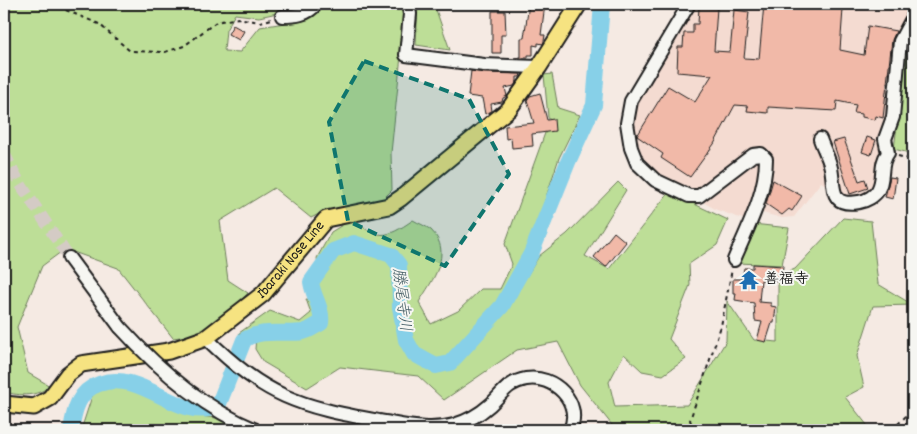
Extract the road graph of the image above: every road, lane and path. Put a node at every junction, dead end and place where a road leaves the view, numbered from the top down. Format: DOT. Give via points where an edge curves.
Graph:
graph roads {
  1 [pos="51,4"];
  2 [pos="316,4"];
  3 [pos="408,4"];
  4 [pos="579,4"];
  5 [pos="689,4"];
  6 [pos="282,16"];
  7 [pos="913,17"];
  8 [pos="539,67"];
  9 [pos="820,138"];
  10 [pos="888,153"];
  11 [pos="913,160"];
  12 [pos="69,258"];
  13 [pos="734,260"];
  14 [pos="211,342"];
  15 [pos="4,404"];
  16 [pos="913,409"];
  17 [pos="256,430"];
  18 [pos="570,430"];
  19 [pos="694,430"];
  20 [pos="892,430"];
  1 -- 6 [label="path" via="99,24 130,52 165,52 184,46 216,22 238,18 260,22"];
  2 -- 6 [label="street" via="312,10 298,16"];
  3 -- 8 [label="street" via="406,55 484,65"];
  4 -- 8 [label="main road, Ibaraki Nose Line"];
  5 -- 13 [label="street" via="631,101 627,123 631,148 637,163 655,180 689,196 699,196 754,155 761,154 766,159 755,212"];
  7 -- 10 [label="street" via="900,41 894,117 885,139"];
  8 -- 14 [label="main road, Ibaraki Nose Line" via="509,109 401,198 389,206 326,219 262,294"];
  9 -- 10 [label="street" via="831,167 833,193 846,202 868,199 878,190 884,158"];
  10 -- 11 [label="path"];
  12 -- 17 [label="street, bridge" via="120,327 149,359 214,408"];
  13 -- 19 [label="path" via="721,326 690,420"];
  14 -- 15 [label="main road, Ibaraki Nose Line" via="81,364 68,374 50,398 34,407"];
  14 -- 18 [label="street" via="239,369 291,400 313,408 432,428 473,418 514,382 540,378 554,383 570,404 573,418"];
  16 -- 20 [label="path"];
}
